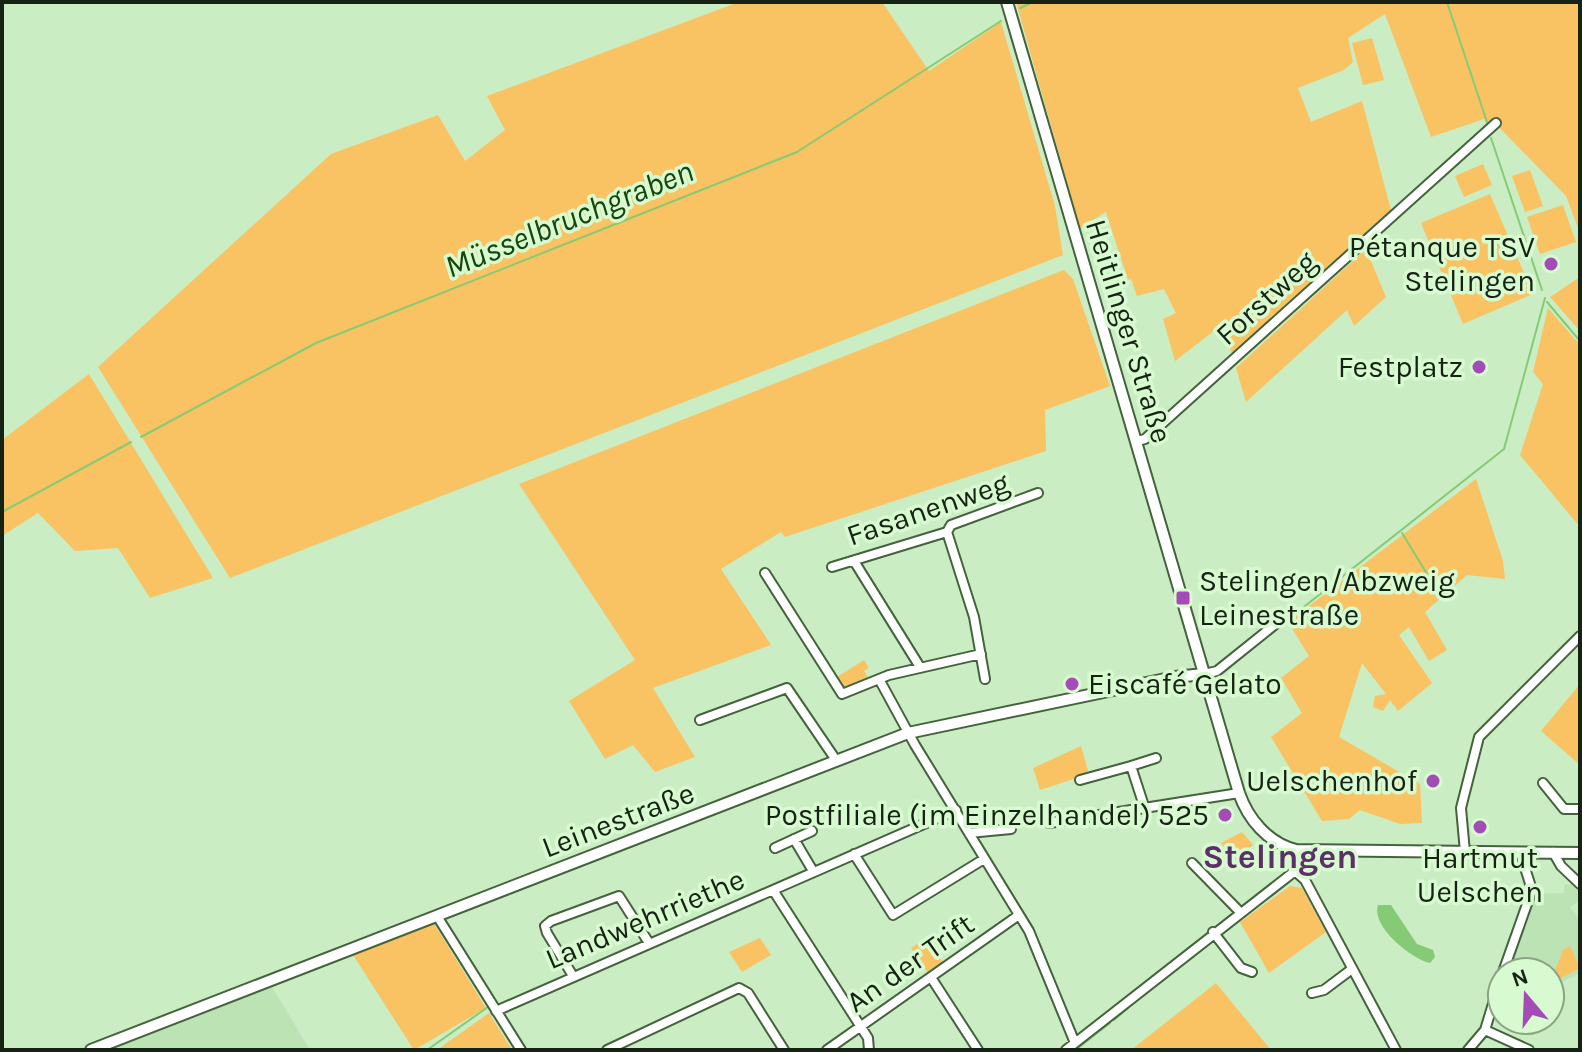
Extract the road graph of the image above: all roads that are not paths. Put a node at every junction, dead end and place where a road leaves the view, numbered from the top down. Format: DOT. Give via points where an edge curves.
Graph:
graph roads {
  1 [pos="1007,2"];
  2 [pos="1496,123"];
  3 [pos="1137,441"];
  4 [pos="1038,493"];
  5 [pos="947,532"];
  6 [pos="854,561"];
  7 [pos="832,567"];
  8 [pos="765,573"];
  9 [pos="1283,618"];
  10 [pos="1580,636"];
  11 [pos="981,654"];
  12 [pos="920,667"];
  13 [pos="1203,670"];
  14 [pos="879,679"];
  15 [pos="985,679"];
  16 [pos="700,720"];
  17 [pos="908,733"];
  18 [pos="1156,758"];
  19 [pos="836,760"];
  20 [pos="1131,766"];
  21 [pos="1080,780"];
  22 [pos="1543,783"];
  23 [pos="1239,793"];
  24 [pos="1145,809"];
  25 [pos="1580,809"];
  26 [pos="956,810"];
  27 [pos="1049,823"];
  28 [pos="1011,829"];
  29 [pos="812,831"];
  30 [pos="969,833"];
  31 [pos="794,839"];
  32 [pos="775,848"];
  33 [pos="1296,850"];
  34 [pos="1465,852"];
  35 [pos="1520,852"];
  36 [pos="1553,852"];
  37 [pos="1580,853"];
  38 [pos="854,854"];
  39 [pos="984,859"];
  40 [pos="1192,863"];
  41 [pos="813,871"];
  42 [pos="1295,871"];
  43 [pos="1580,884"];
  44 [pos="773,890"];
  45 [pos="1240,912"];
  46 [pos="1019,915"];
  47 [pos="437,916"];
  48 [pos="1213,932"];
  49 [pos="649,943"];
  50 [pos="1508,956"];
  51 [pos="1352,969"];
  52 [pos="1252,972"];
  53 [pos="573,976"];
  54 [pos="932,979"];
  55 [pos="1312,993"];
  56 [pos="496,1011"];
  57 [pos="861,1027"];
  58 [pos="1486,1027"];
  59 [pos="1485,1030"];
  60 [pos="1075,1043"];
  61 [pos="91,1050"];
  62 [pos="521,1050"];
  63 [pos="607,1050"];
  64 [pos="784,1050"];
  65 [pos="827,1050"];
  66 [pos="869,1050"];
  67 [pos="978,1050"];
  68 [pos="1066,1050"];
  69 [pos="1396,1050"];
  70 [pos="1468,1050"];
  71 [pos="1529,1050"];
  1 -- 3 [label="street, Heitlinger Straße"];
  2 -- 3 [label="street, Forstweg"];
  3 -- 13 [label="street, Heitlinger Straße"];
  4 -- 5 [label="street, Fasanenweg" via="951,525"];
  5 -- 6 [label="street, Fasanenweg"];
  5 -- 11 [label="street"];
  6 -- 7 [label="street, Fasanenweg"];
  6 -- 12 [label="street"];
  8 -- 14 [label="street" via="842,694"];
  9 -- 13 [label="street" via="1217,671"];
  10 -- 34 [label="street" via="1479,737 1461,808"];
  11 -- 12 [label="street"];
  11 -- 15 [label="street"];
  12 -- 14 [label="street"];
  13 -- 17 [label="street, Leinestraße"];
  13 -- 23 [label="street, Heitlinger Straße"];
  14 -- 17 [label="street"];
  16 -- 19 [label="street" via="787,688"];
  17 -- 19 [label="street, Leinestraße"];
  17 -- 26 [label="street"];
  18 -- 20 [label="street"];
  19 -- 47 [label="street, Leinestraße"];
  20 -- 21 [label="street"];
  20 -- 24 [label="street"];
  22 -- 25 [label="street" via="1564,809"];
  23 -- 24 [label="street"];
  23 -- 33 [label="street, Heitlinger Straße" via="1262,830"];
  24 -- 27 [label="street"];
  26 -- 30 [label="street"];
  26 -- 38 [label="street, Landwehrriethe"];
  28 -- 30 [label="street"];
  29 -- 31 [label="street, Landwehrriethe"];
  30 -- 39 [label="street"];
  31 -- 32 [label="street, Landwehrriethe"];
  31 -- 41 [label="street"];
  33 -- 34 [label="street"];
  33 -- 42 [label="street"];
  34 -- 35 [label="street"];
  35 -- 36 [label="street"];
  35 -- 50 [label="street" via="1532,890"];
  36 -- 37 [label="street"];
  36 -- 43 [label="street"];
  38 -- 39 [label="street" via="893,915"];
  38 -- 41 [label="street, Landwehrriethe"];
  39 -- 46 [label="street"];
  40 -- 45 [label="street"];
  41 -- 44 [label="street, Landwehrriethe"];
  42 -- 45 [label="street"];
  42 -- 51 [label="street" via="1305,880"];
  44 -- 49 [label="street, Landwehrriethe"];
  44 -- 57 [label="street"];
  45 -- 48 [label="street"];
  46 -- 54 [label="street, An der Trift"];
  46 -- 60 [label="street"];
  47 -- 56 [label="street"];
  47 -- 61 [label="street, Leinestraße"];
  48 -- 52 [label="street" via="1241,968"];
  48 -- 60 [label="street"];
  49 -- 53 [label="street, Landwehrriethe"];
  49 -- 53 [label="street" via="619,896 551,921 545,929"];
  51 -- 55 [label="street"];
  51 -- 69 [label="street"];
  53 -- 56 [label="street, Landwehrriethe"];
  54 -- 57 [label="street, An der Trift"];
  54 -- 67 [label="street"];
  56 -- 62 [label="street"];
  57 -- 65 [label="street, An der Trift"];
  57 -- 66 [label="street"];
  58 -- 59 [label="street"];
  59 -- 70 [label="street"];
  59 -- 71 [label="street"];
  60 -- 68 [label="street"];
  63 -- 64 [label="street" via="739,988 748,993"];
}
